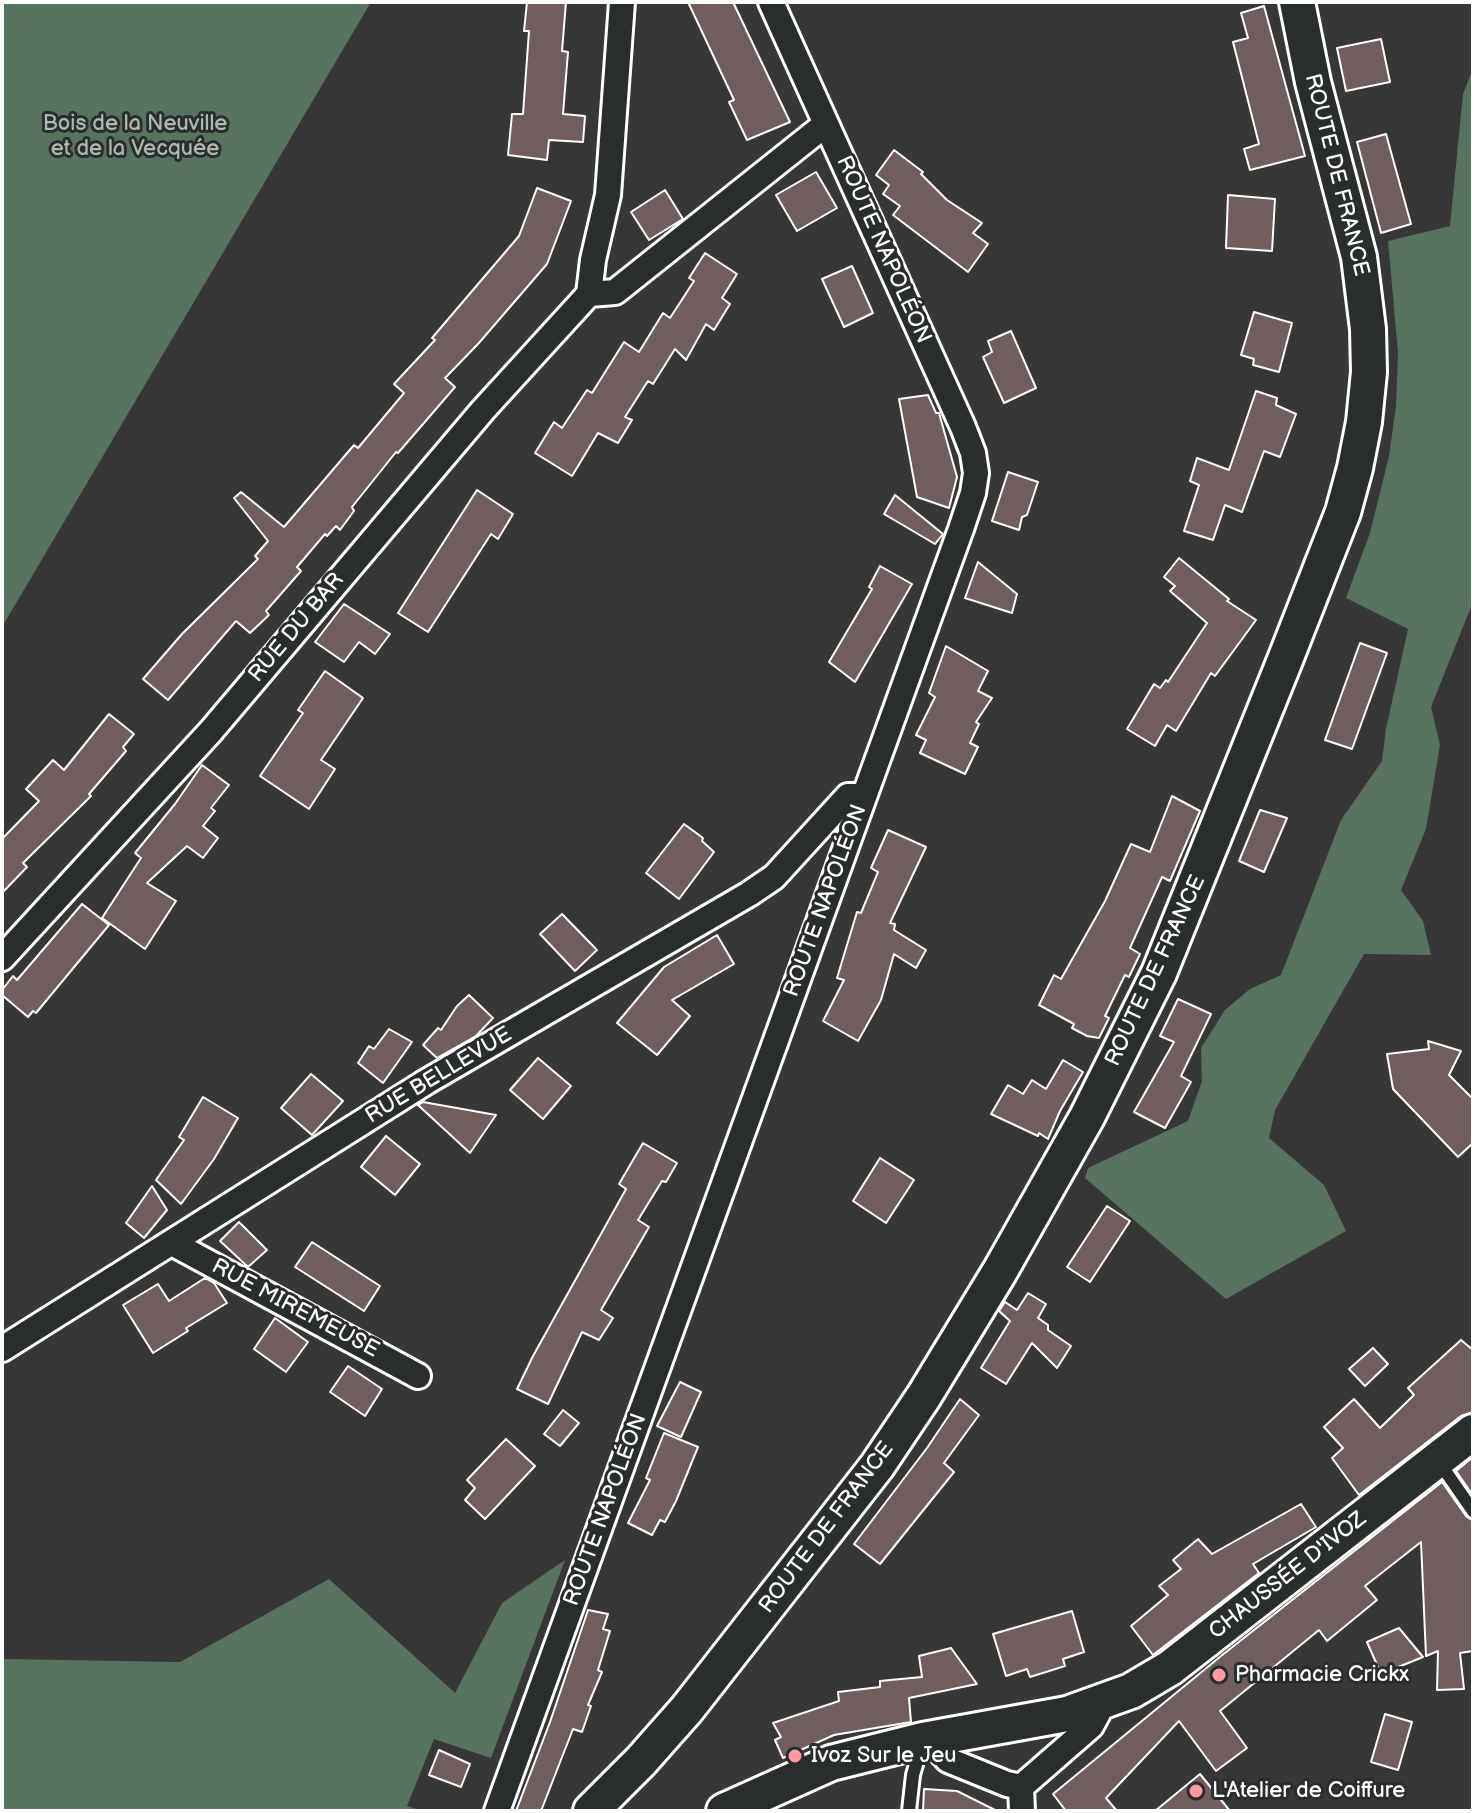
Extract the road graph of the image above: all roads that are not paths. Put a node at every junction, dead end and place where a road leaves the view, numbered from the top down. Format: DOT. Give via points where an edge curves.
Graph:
graph roads {
  1 [pos="622,2"];
  2 [pos="771,2"];
  3 [pos="1297,2"];
  4 [pos="826,124"];
  5 [pos="589,294"];
  6 [pos="864,796"];
  7 [pos="2,958"];
  8 [pos="172,1243"];
  9 [pos="2,1349"];
  10 [pos="418,1376"];
  11 [pos="1473,1432"];
  12 [pos="1437,1459"];
  13 [pos="1473,1511"];
  14 [pos="1095,1706"];
  15 [pos="929,1739"];
  16 [pos="1022,1799"];
  17 [pos="497,1811"];
  18 [pos="591,1811"];
  19 [pos="724,1811"];
  20 [pos="909,1811"];
  1 -- 5 [label="street" via="608,195"];
  2 -- 4 [label="street, ROUTE NAPOLÉON"];
  3 -- 18 [label="main road, ROUTE DE FRANCE" via="1359,257 1369,372 1343,512 1297,631 1159,973 1087,1117 1000,1271 877,1466 687,1709"];
  4 -- 5 [label="street" via="615,292"];
  4 -- 6 [label="street, ROUTE NAPOLÉON" via="963,427 976,473 961,529"];
  5 -- 7 [label="street, RUE DU BAR" via="483,410 211,731"];
  6 -- 8 [label="street, RUE BELLEVUE" via="848,796 774,877 749,894 426,1082"];
  6 -- 17 [label="street, ROUTE NAPOLÉON"];
  8 -- 9 [label="street, RUE BELLEVUE"];
  8 -- 10 [label="street, RUE MIREMEUSE"];
  11 -- 12 [label="main road, CHAUSSÉE D'IVOZ"];
  12 -- 13 [label="lane"];
  12 -- 14 [label="main road, CHAUSSÉE D'IVOZ" via="1170,1668"];
  14 -- 15 [label="main road, CHAUSSÉE D'IVOZ"];
  14 -- 16 [label="street" via="1098,1713 1091,1726"];
  15 -- 16 [label="street" via="948,1760 998,1781"];
  15 -- 19 [label="main road, CHAUSSÉE D'IVOZ" via="831,1763"];
  15 -- 20 [label="lane" via="913,1775"];
}
